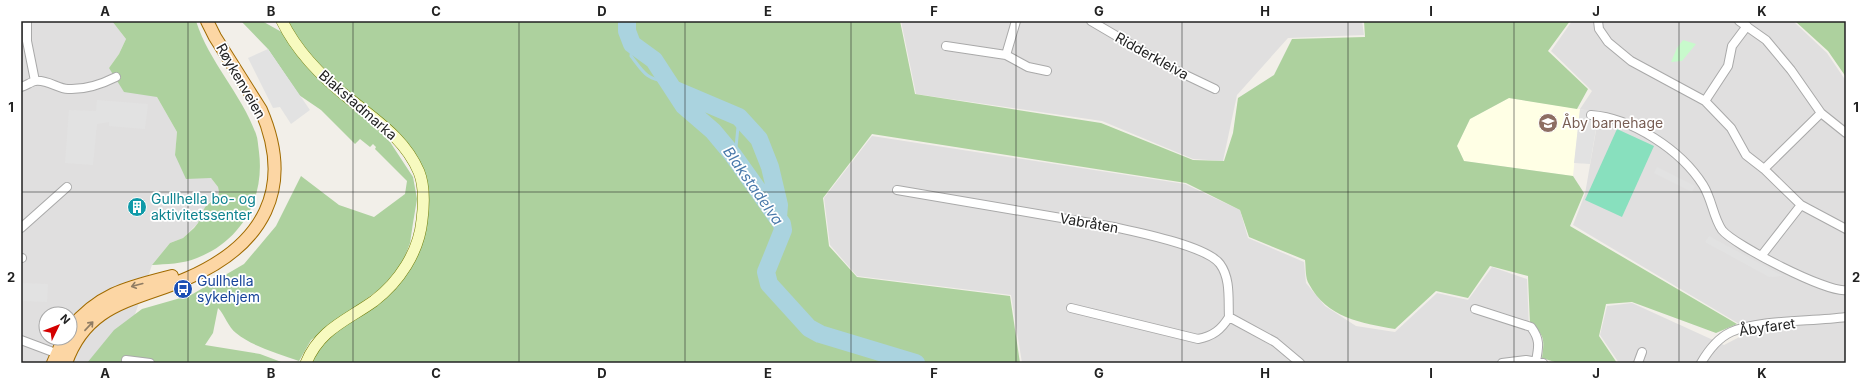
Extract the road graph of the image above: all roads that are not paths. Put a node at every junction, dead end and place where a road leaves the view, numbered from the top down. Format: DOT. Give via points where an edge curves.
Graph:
graph roads {
  1 [pos="27,21"];
  2 [pos="207,21"];
  3 [pos="282,21"];
  4 [pos="1016,21"];
  5 [pos="1091,21"];
  6 [pos="1598,21"];
  7 [pos="1739,21"];
  8 [pos="1747,26"];
  9 [pos="946,46"];
  10 [pos="1006,55"];
  11 [pos="1047,71"];
  12 [pos="116,77"];
  13 [pos="35,81"];
  14 [pos="21,87"];
  15 [pos="1215,89"];
  16 [pos="1705,101"];
  17 [pos="1821,114"];
  18 [pos="1591,115"];
  19 [pos="1846,133"];
  20 [pos="1764,169"];
  21 [pos="67,187"];
  22 [pos="897,190"];
  23 [pos="1801,205"];
  24 [pos="21,228"];
  25 [pos="1846,229"];
  26 [pos="1762,256"];
  27 [pos="215,264"];
  28 [pos="1846,290"];
  29 [pos="1071,308"];
  30 [pos="1475,308"];
  31 [pos="1229,317"];
  32 [pos="1846,317"];
  33 [pos="78,321"];
  34 [pos="21,340"];
  35 [pos="63,346"];
  36 [pos="1642,352"];
  37 [pos="61,359"];
  38 [pos="126,360"];
  39 [pos="1540,362"];
  40 [pos="150,363"];
  41 [pos="306,363"];
  42 [pos="1300,363"];
  43 [pos="1502,363"];
  44 [pos="1638,363"];
  45 [pos="1701,363"];
  1 -- 13 [label="street" via="27,41"];
  2 -- 27 [label="main road, Røykenveien" via="261,110 274,165 272,192 268,207 260,221 241,245"];
  3 -- 41 [label="main road, Blakstadmarka" via="288,34 316,69 394,134 416,166 423,192 424,210 418,239 403,269 384,292 324,334 310,352"];
  4 -- 10 [label="street"];
  5 -- 15 [label="street, Ridderkleiva" via="1171,68"];
  6 -- 16 [label="street" via="1599,29 1608,42 1632,61"];
  7 -- 8 [label="street"];
  8 -- 16 [label="street" via="1732,46 1728,66"];
  8 -- 17 [label="street" via="1766,40 1792,70"];
  9 -- 10 [label="street"];
  10 -- 11 [label="street" via="1028,67"];
  12 -- 13 [label="street" via="84,88 68,89"];
  13 -- 14 [label="street"];
  16 -- 20 [label="street" via="1731,128 1746,155"];
  17 -- 19 [label="street"];
  17 -- 20 [label="street"];
  18 -- 26 [label="street" via="1620,120 1647,133 1673,152 1704,186 1722,230 1731,239"];
  20 -- 23 [label="street"];
  21 -- 24 [label="street"];
  22 -- 31 [label="street, Vabråten" via="1114,227 1202,251 1220,263 1227,280"];
  23 -- 25 [label="street"];
  23 -- 26 [label="street"];
  26 -- 28 [label="street" via="1819,284 1835,290"];
  27 -- 33 [label="main road, Røykenveien, one-way" via="116,292 95,304"];
  37 -- 27 [label="main road, Røykenveien, one-way" via="89,326 111,308 139,295 186,279"];
  29 -- 31 [label="street" via="1198,339 1210,337"];
  30 -- 39 [label="street" via="1531,327 1540,343"];
  31 -- 42 [label="street" via="1275,342"];
  32 -- 45 [label="street, Åbyfaret" via="1749,326 1729,333 1714,345"];
  34 -- 37 [label="street"];
  35 -- 37 [label="main road"];
  36 -- 44 [label="street"];
  38 -- 40 [label="street"];
  39 -- 43 [label="street"];
}
